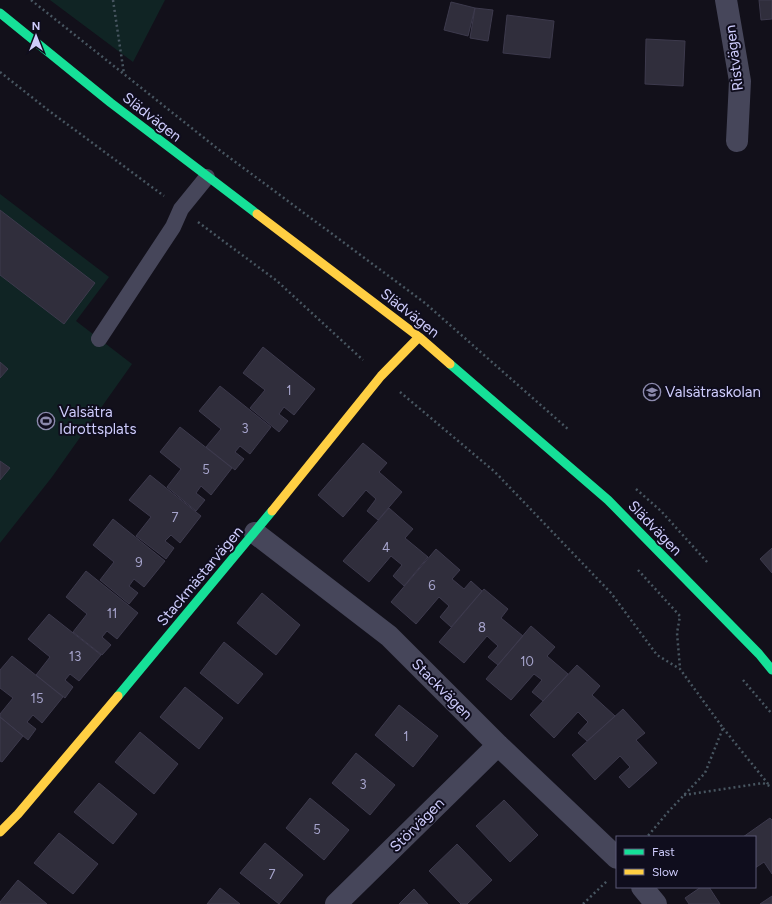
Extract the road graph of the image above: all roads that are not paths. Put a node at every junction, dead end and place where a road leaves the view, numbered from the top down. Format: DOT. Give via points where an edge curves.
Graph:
graph roads {
  1 [pos="726,0"];
  2 [pos="0,13"];
  3 [pos="737,141"];
  4 [pos="207,177"];
  5 [pos="419,337"];
  6 [pos="99,339"];
  7 [pos="255,532"];
  8 [pos="772,670"];
  9 [pos="498,745"];
  10 [pos="0,832"];
  11 [pos="614,868"];
  12 [pos="643,888"];
  13 [pos="336,904"];
  14 [pos="656,904"];
  1 -- 3 [label="street, Ristvägen" via="740,81"];
  2 -- 4 [label="street, Slädvägen"];
  4 -- 5 [label="street, Slädvägen"];
  4 -- 6 [label="lane" via="181,209 173,227"];
  5 -- 7 [label="street, Stackmästarvägen" via="381,376"];
  5 -- 8 [label="street, Slädvägen" via="608,500"];
  7 -- 9 [label="street, Stackvägen" via="389,636"];
  7 -- 10 [label="street, Stackmästarvägen" via="18,814"];
  9 -- 11 [label="street, Stackvägen"];
  9 -- 13 [label="street, Störvägen"];
  12 -- 14 [label="street"];
}
